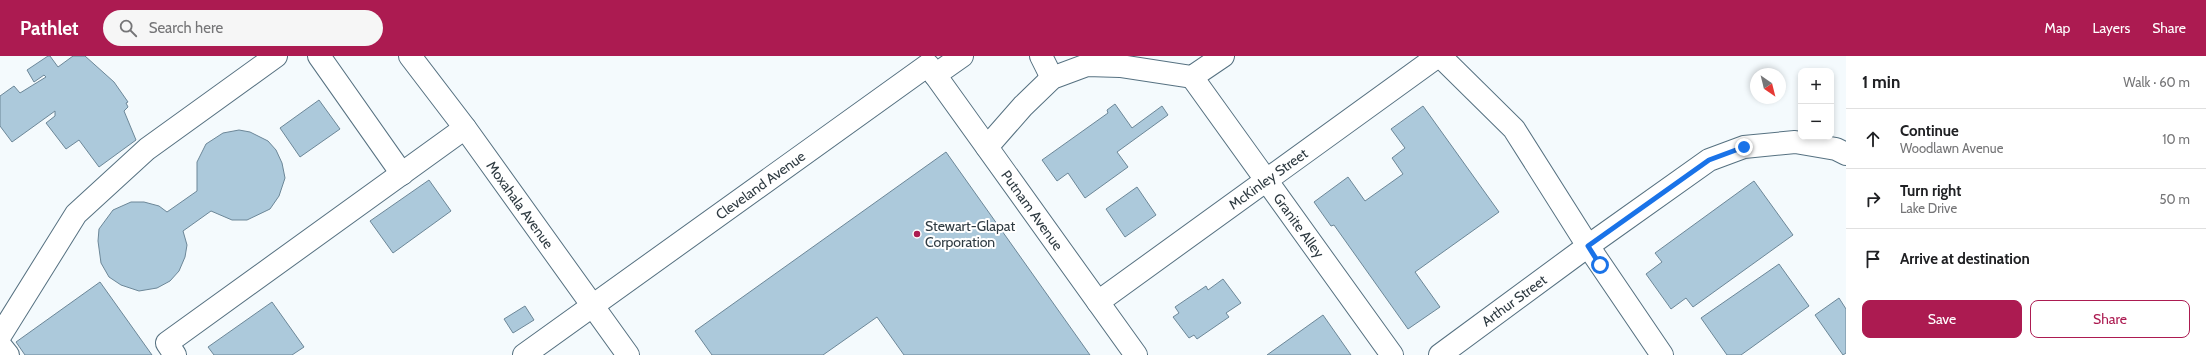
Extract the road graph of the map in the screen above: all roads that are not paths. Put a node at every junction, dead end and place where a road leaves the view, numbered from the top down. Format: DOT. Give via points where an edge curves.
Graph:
graph roads {
  1 [pos="276,56"];
  2 [pos="319,56"];
  3 [pos="962,56"];
  4 [pos="1041,56"];
  5 [pos="1222,56"];
  6 [pos="1439,56"];
  7 [pos="413,57"];
  8 [pos="932,70"];
  9 [pos="1192,77"];
  10 [pos="1052,78"];
  11 [pos="465,128"];
  12 [pos="987,148"];
  13 [pos="1846,154"];
  14 [pos="402,174"];
  15 [pos="1267,180"];
  16 [pos="1588,246"];
  17 [pos="1098,302"];
  18 [pos="593,306"];
  19 [pos="0,336"];
  20 [pos="0,345"];
  21 [pos="8,355"];
  22 [pos="175,355"];
  23 [pos="524,355"];
  24 [pos="628,355"];
  25 [pos="1136,355"];
  26 [pos="1392,355"];
  27 [pos="1440,355"];
  28 [pos="1662,355"];
  1 -- 19 [label="street" via="147,149 76,214"];
  2 -- 14 [label="street"];
  3 -- 8 [label="street, Cleveland Avenue"];
  4 -- 10 [label="street"];
  5 -- 9 [label="street"];
  6 -- 15 [label="street, McKinley Street"];
  6 -- 16 [label="street" via="1514,129"];
  7 -- 11 [label="street, Moxahala Avenue"];
  8 -- 12 [label="street, Putnam Avenue"];
  8 -- 18 [label="street, Cleveland Avenue"];
  9 -- 10 [label="street" via="1120,66 1086,65"];
  9 -- 15 [label="street, Granite Alley"];
  10 -- 12 [label="street" via="1023,106"];
  11 -- 14 [label="street"];
  11 -- 18 [label="street, Moxahala Avenue"];
  12 -- 17 [label="street, Putnam Avenue"];
  13 -- 16 [label="street, Arthur Street" via="1836,149 1795,142 1744,147 1709,160"];
  14 -- 22 [label="street" via="167,343"];
  15 -- 17 [label="street, McKinley Street"];
  15 -- 26 [label="street, Granite Alley"];
  16 -- 27 [label="street, Arthur Street"];
  16 -- 28 [label="street"];
  17 -- 25 [label="street, Putnam Avenue"];
  18 -- 23 [label="street, Cleveland Avenue"];
  18 -- 24 [label="street, Moxahala Avenue"];
  20 -- 21 [label="street"];
}
